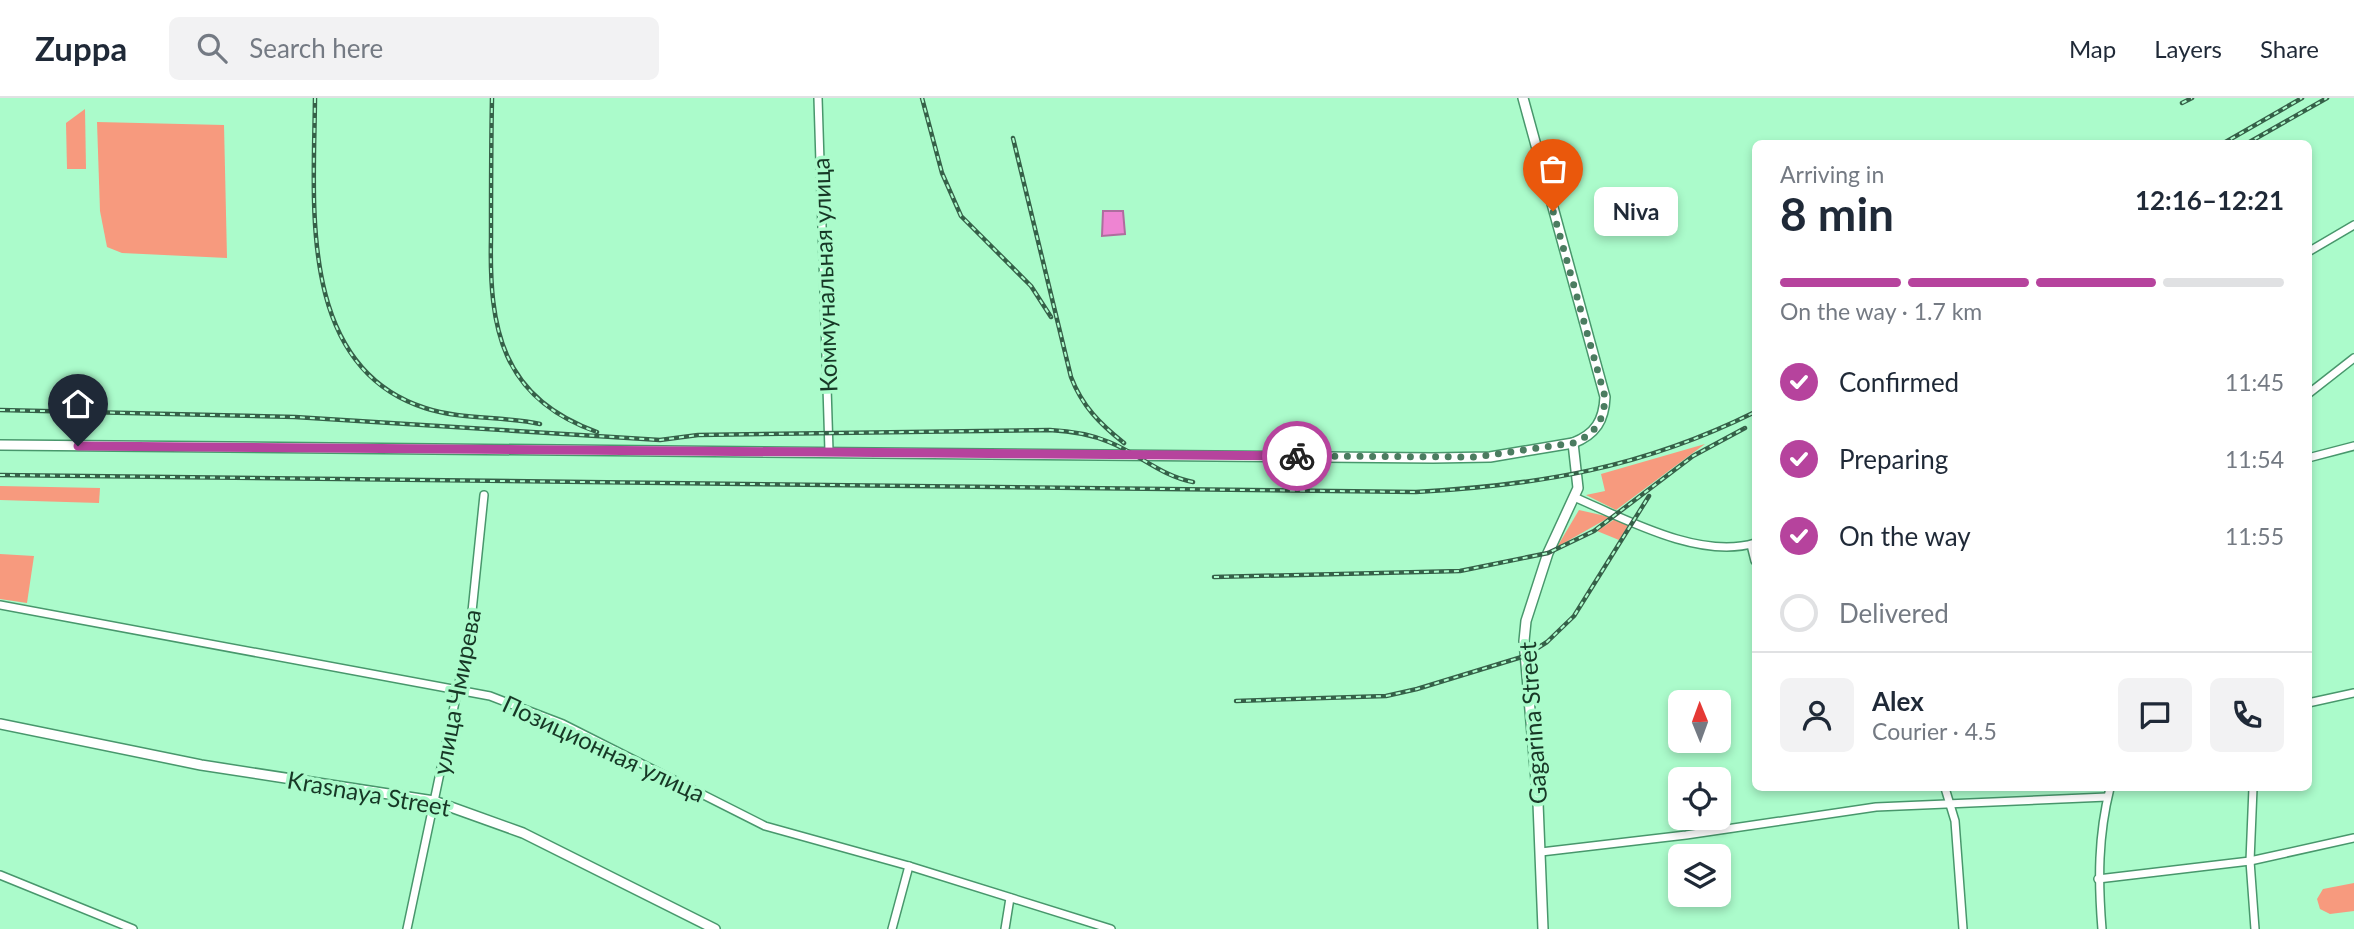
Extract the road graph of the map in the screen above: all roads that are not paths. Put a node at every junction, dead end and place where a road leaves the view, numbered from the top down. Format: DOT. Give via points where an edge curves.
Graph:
graph roads {
  1 [pos="818,98"];
  2 [pos="1523,98"];
  3 [pos="2354,225"];
  4 [pos="2312,250"];
  5 [pos="2354,358"];
  6 [pos="2312,391"];
  7 [pos="1573,443"];
  8 [pos="0,445"];
  9 [pos="2354,446"];
  10 [pos="829,452"];
  11 [pos="2312,457"];
  12 [pos="484,495"];
  13 [pos="1574,497"];
  14 [pos="1752,544"];
  15 [pos="0,605"];
  16 [pos="459,689"];
  17 [pos="2354,693"];
  18 [pos="2312,703"];
  19 [pos="0,724"];
  20 [pos="1946,791"];
  21 [pos="2108,791"];
  22 [pos="2253,791"];
  23 [pos="2107,797"];
  24 [pos="434,802"];
  25 [pos="1948,802"];
  26 [pos="2354,838"];
  27 [pos="1541,852"];
  28 [pos="2250,861"];
  29 [pos="909,866"];
  30 [pos="0,875"];
  31 [pos="2098,879"];
  32 [pos="1010,898"];
  33 [pos="134,929"];
  34 [pos="407,929"];
  35 [pos="715,929"];
  36 [pos="891,929"];
  37 [pos="1005,929"];
  38 [pos="1111,929"];
  39 [pos="1543,929"];
  40 [pos="1963,929"];
  41 [pos="2102,929"];
  42 [pos="2255,929"];
  1 -- 10 [label="street, Коммунальная улица"];
  2 -- 7 [label="main road" via="1605,397 1599,425"];
  3 -- 4 [label="street"];
  5 -- 6 [label="street"];
  7 -- 10 [label="main road" via="1490,457 1433,458"];
  7 -- 13 [label="main road, Gagarina Street" via="1578,475"];
  8 -- 10 [label="main road"];
  9 -- 11 [label="street"];
  12 -- 16 [label="street, улица Чмирева" via="474,603"];
  13 -- 14 [label="street" via="1707,547"];
  13 -- 27 [label="main road, Gagarina Street" via="1548,553 1524,641"];
  15 -- 16 [label="street, Позиционная улица"];
  16 -- 24 [label="street, улица Чмирева"];
  16 -- 29 [label="street, Позиционная улица" via="515,704 563,724 765,826"];
  17 -- 18 [label="street"];
  19 -- 24 [label="main road, Krasnaya Street" via="201,765"];
  20 -- 25 [label="street"];
  21 -- 23 [label="street"];
  22 -- 28 [label="street"];
  23 -- 25 [label="street"];
  23 -- 31 [label="street" via="2099,832"];
  24 -- 34 [label="street, улица Чмирева"];
  24 -- 35 [label="main road, Krasnaya Street" via="523,833"];
  25 -- 27 [label="street" via="1876,807"];
  25 -- 40 [label="street" via="1955,821"];
  26 -- 28 [label="street"];
  27 -- 39 [label="main road, Gagarina Street"];
  28 -- 31 [label="street"];
  28 -- 42 [label="street"];
  29 -- 32 [label="street, Позиционная улица"];
  29 -- 36 [label="street"];
  30 -- 33 [label="street"];
  31 -- 41 [label="street"];
  32 -- 37 [label="street"];
  32 -- 38 [label="street, Позиционная улица"];
}
